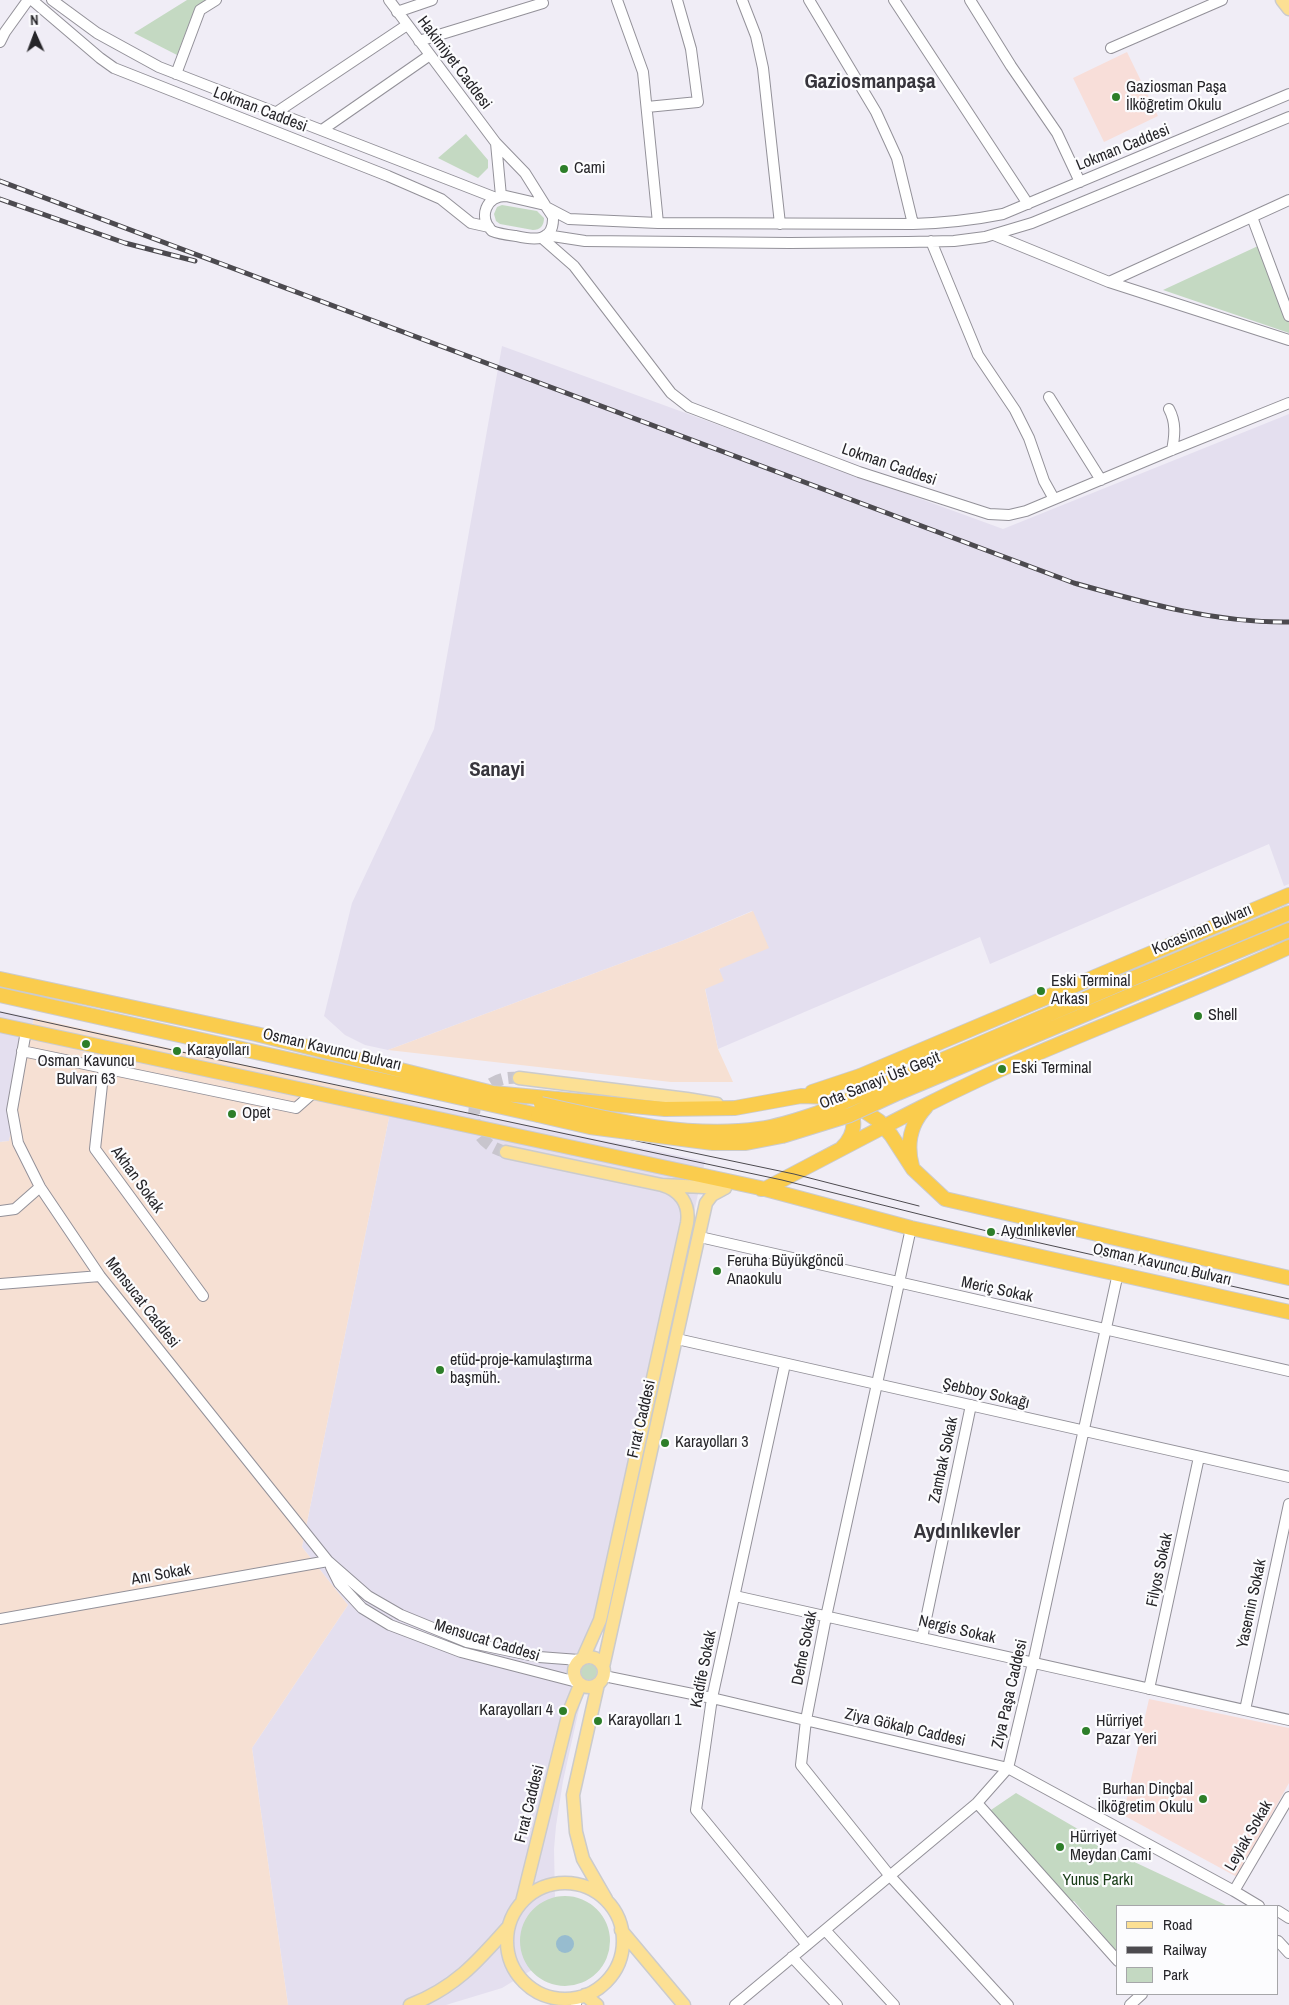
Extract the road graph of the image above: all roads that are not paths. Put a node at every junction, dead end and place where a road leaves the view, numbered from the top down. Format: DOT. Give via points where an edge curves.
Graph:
graph roads {
  1 [pos="30,0"];
  2 [pos="52,0"];
  3 [pos="216,0"];
  4 [pos="389,0"];
  5 [pos="432,0"];
  6 [pos="617,0"];
  7 [pos="677,0"];
  8 [pos="742,0"];
  9 [pos="809,0"];
  10 [pos="894,0"];
  11 [pos="970,0"];
  12 [pos="1222,0"];
  13 [pos="1282,0"];
  14 [pos="543,3"];
  15 [pos="1289,9"];
  16 [pos="397,12"];
  17 [pos="407,25"];
  18 [pos="419,41"];
  19 [pos="0,42"];
  20 [pos="1111,48"];
  21 [pos="430,56"];
  22 [pos="176,74"];
  23 [pos="1289,94"];
  24 [pos="647,107"];
  25 [pos="277,112"];
  26 [pos="1289,117"];
  27 [pos="322,130"];
  28 [pos="496,144"];
  29 [pos="1080,182"];
  30 [pos="499,197"];
  31 [pos="1289,200"];
  32 [pos="1028,204"];
  33 [pos="546,206"];
  34 [pos="1252,217"];
  35 [pos="658,223"];
  36 [pos="780,224"];
  37 [pos="913,224"];
  38 [pos="489,227"];
  39 [pos="994,235"];
  40 [pos="544,236"];
  41 [pos="931,241"];
  42 [pos="1109,282"];
  43 [pos="1289,316"];
  44 [pos="1289,340"];
  45 [pos="1049,397"];
  46 [pos="1289,404"];
  47 [pos="1168,408"];
  48 [pos="1172,450"];
  49 [pos="1101,480"];
  50 [pos="1054,499"];
  51 [pos="1289,895"];
  52 [pos="1262,906"];
  53 [pos="1289,913"];
  54 [pos="1289,930"];
  55 [pos="1217,943"];
  56 [pos="1289,943"];
  57 [pos="1289,948"];
  58 [pos="1220,959"];
  59 [pos="0,978"];
  60 [pos="1132,987"];
  61 [pos="0,995"];
  62 [pos="0,1025"];
  63 [pos="26,1031"];
  64 [pos="22,1051"];
  65 [pos="886,1065"];
  66 [pos="104,1066"];
  67 [pos="519,1078"];
  68 [pos="312,1093"];
  69 [pos="493,1093"];
  70 [pos="802,1096"];
  71 [pos="843,1100"];
  72 [pos="932,1102"];
  73 [pos="735,1108"];
  74 [pos="540,1110"];
  75 [pos="908,1114"];
  76 [pos="884,1127"];
  77 [pos="838,1151"];
  78 [pos="506,1152"];
  79 [pos="913,1169"];
  80 [pos="662,1185"];
  81 [pos="40,1188"];
  82 [pos="725,1188"];
  83 [pos="765,1189"];
  84 [pos="0,1211"];
  85 [pos="911,1228"];
  86 [pos="700,1237"];
  87 [pos="1118,1273"];
  88 [pos="100,1276"];
  89 [pos="1289,1278"];
  90 [pos="898,1283"];
  91 [pos="0,1284"];
  92 [pos="202,1296"];
  93 [pos="1289,1312"];
  94 [pos="1106,1329"];
  95 [pos="677,1339"];
  96 [pos="785,1364"];
  97 [pos="1289,1371"];
  98 [pos="877,1384"];
  99 [pos="971,1405"];
  100 [pos="1083,1431"];
  101 [pos="1199,1457"];
  102 [pos="1289,1477"];
  103 [pos="1289,1504"];
  104 [pos="328,1562"];
  105 [pos="735,1596"];
  106 [pos="826,1616"];
  107 [pos="0,1619"];
  108 [pos="922,1638"];
  109 [pos="581,1659"];
  110 [pos="1033,1663"];
  111 [pos="602,1676"];
  112 [pos="578,1684"];
  113 [pos="1149,1689"];
  114 [pos="712,1698"];
  115 [pos="1245,1710"];
  116 [pos="806,1720"];
  117 [pos="1289,1720"];
  118 [pos="1008,1768"];
  119 [pos="1289,1797"];
  120 [pos="977,1803"];
  121 [pos="890,1876"];
  122 [pos="1234,1891"];
  123 [pos="1247,1898"];
  124 [pos="522,1902"];
  125 [pos="1239,1905"];
  126 [pos="1258,1905"];
  127 [pos="610,1906"];
  128 [pos="509,1926"];
  129 [pos="621,1930"];
  130 [pos="825,1930"];
  131 [pos="1279,1942"];
  132 [pos="807,1945"];
  133 [pos="1289,1953"];
  134 [pos="792,1958"];
  135 [pos="1116,1959"];
  136 [pos="1141,1995"];
  137 [pos="573,2000"];
  138 [pos="410,2005"];
  139 [pos="597,2005"];
  140 [pos="684,2005"];
  141 [pos="735,2005"];
  142 [pos="837,2005"];
  143 [pos="894,2005"];
  144 [pos="1008,2005"];
  145 [pos="1130,2005"];
  1 -- 19 [label="street"];
  1 -- 38 [label="street, Lokman Caddesi" via="100,58 124,72 388,176 442,199 471,223"];
  2 -- 22 [label="street, Lokman Caddesi" via="116,45"];
  3 -- 22 [label="street" via="200,10"];
  4 -- 16 [label="street, Hakimiyet Caddesi"];
  5 -- 16 [label="street"];
  6 -- 24 [label="street" via="643,72"];
  7 -- 24 [label="street" via="691,49 698,102"];
  8 -- 36 [label="street" via="756,36 763,68"];
  9 -- 37 [label="street" via="876,112 897,158"];
  10 -- 32 [label="street"];
  11 -- 29 [label="street" via="1058,133"];
  12 -- 20 [label="street"];
  13 -- 15 [label="main road"];
  14 -- 18 [label="street"];
  16 -- 17 [label="street, Hakimiyet Caddesi"];
  17 -- 18 [label="street, Hakimiyet Caddesi"];
  17 -- 25 [label="street"];
  18 -- 21 [label="street, Hakimiyet Caddesi"];
  21 -- 27 [label="street"];
  21 -- 28 [label="street, Hakimiyet Caddesi"];
  22 -- 25 [label="street, Lokman Caddesi"];
  23 -- 29 [label="street, Lokman Caddesi"];
  24 -- 35 [label="street"];
  25 -- 27 [label="street, Lokman Caddesi"];
  26 -- 39 [label="street, Lokman Caddesi" via="1032,224"];
  27 -- 30 [label="street, Lokman Caddesi"];
  28 -- 30 [label="street"];
  28 -- 33 [label="street, Hakimiyet Caddesi" via="525,173"];
  29 -- 32 [label="street, Lokman Caddesi"];
  30 -- 33 [label="street, Lokman Caddesi"];
  30 -- 38 [label="street" via="486,208 484,218"];
  31 -- 34 [label="street"];
  32 -- 37 [label="street, Lokman Caddesi" via="1003,214"];
  33 -- 35 [label="street, Lokman Caddesi" via="569,219"];
  33 -- 40 [label="street" via="553,222"];
  34 -- 42 [label="street"];
  34 -- 43 [label="street"];
  35 -- 36 [label="street, Lokman Caddesi"];
  36 -- 37 [label="street, Lokman Caddesi"];
  38 -- 40 [label="street, Lokman Caddesi" via="497,233 532,239"];
  39 -- 41 [label="street, Lokman Caddesi"];
  39 -- 42 [label="street"];
  40 -- 41 [label="street, Lokman Caddesi" via="585,241"];
  40 -- 50 [label="street, Lokman Caddesi" via="574,266 671,393 689,407 859,472 989,514 1018,514"];
  41 -- 50 [label="street" via="978,356 1015,410"];
  42 -- 44 [label="street"];
  45 -- 49 [label="street"];
  46 -- 48 [label="street, Lokman Caddesi"];
  47 -- 48 [label="street" via="1174,424"];
  48 -- 49 [label="street, Lokman Caddesi"];
  49 -- 50 [label="street, Lokman Caddesi"];
  51 -- 52 [label="highway"];
  52 -- 55 [label="highway"];
  52 -- 65 [label="highway"];
  53 -- 55 [label="highway, Kocasinan Bulvarı"];
  54 -- 58 [label="highway, Kocasinan Bulvarı"];
  55 -- 60 [label="highway, Kocasinan Bulvarı"];
  56 -- 58 [label="highway"];
  57 -- 72 [label="highway" via="1031,1056"];
  58 -- 60 [label="highway, Kocasinan Bulvarı"];
  59 -- 69 [label="highway, Osman Kavuncu Bulvarı" via="256,1034"];
  60 -- 74 [label="highway, Orta Sanayi Üst Geçit, bridge" via="850,1115 782,1136 746,1143 713,1143 590,1127"];
  61 -- 74 [label="highway, Osman Kavuncu Bulvarı"];
  62 -- 63 [label="highway"];
  63 -- 64 [label="street, Mensucat Caddesi"];
  63 -- 68 [label="highway"];
  64 -- 66 [label="street"];
  64 -- 81 [label="street, Mensucat Caddesi" via="12,1110 18,1143"];
  65 -- 70 [label="highway"];
  65 -- 75 [label="highway" via="876,1074 871,1098 876,1109 885,1114"];
  66 -- 68 [label="street" via="296,1108"];
  66 -- 92 [label="street, Akhan Sokak" via="95,1149"];
  67 -- 73 [label="main road"];
  68 -- 83 [label="highway"];
  69 -- 73 [label="highway" via="665,1109"];
  69 -- 74 [label="highway"];
  70 -- 71 [label="highway" via="820,1095"];
  70 -- 73 [label="highway"];
  71 -- 76 [label="highway" via="864,1110"];
  71 -- 77 [label="highway" via="851,1111 854,1124 851,1136"];
  72 -- 75 [label="highway"];
  72 -- 79 [label="highway" via="920,1114 912,1130 910,1153"];
  75 -- 76 [label="highway"];
  76 -- 77 [label="highway"];
  76 -- 79 [label="highway"];
  77 -- 83 [label="highway"];
  78 -- 80 [label="main road"];
  79 -- 89 [label="highway, Osman Kavuncu Bulvarı" via="944,1199"];
  80 -- 82 [label="main road"];
  80 -- 109 [label="main road, Fırat Caddesi" via="681,1196 688,1212 687,1222 600,1620"];
  81 -- 84 [label="street" via="15,1209"];
  81 -- 88 [label="street, Mensucat Caddesi"];
  82 -- 83 [label="highway"];
  82 -- 86 [label="main road, Fırat Caddesi" via="712,1195 706,1203"];
  83 -- 85 [label="highway, Osman Kavuncu Bulvarı"];
  85 -- 87 [label="highway, Osman Kavuncu Bulvarı"];
  85 -- 90 [label="street, Defne Sokak"];
  86 -- 90 [label="street, Meriç Sokak"];
  86 -- 95 [label="main road, Fırat Caddesi"];
  87 -- 93 [label="highway, Osman Kavuncu Bulvarı"];
  87 -- 94 [label="street, Ziya Paşa Caddesi"];
  88 -- 91 [label="street"];
  88 -- 104 [label="street, Mensucat Caddesi"];
  90 -- 94 [label="street, Meriç Sokak"];
  90 -- 98 [label="street, Defne Sokak"];
  94 -- 97 [label="street, Meriç Sokak"];
  94 -- 100 [label="street, Ziya Paşa Caddesi"];
  95 -- 96 [label="street, Şebboy Sokağı"];
  95 -- 111 [label="main road, Fırat Caddesi"];
  96 -- 98 [label="street, Şebboy Sokağı"];
  96 -- 105 [label="street, Kadife Sokak"];
  98 -- 99 [label="street, Şebboy Sokağı"];
  98 -- 106 [label="street, Defne Sokak"];
  99 -- 100 [label="street, Şebboy Sokağı"];
  99 -- 108 [label="street, Zambak Sokak"];
  100 -- 101 [label="street, Şebboy Sokağı"];
  100 -- 110 [label="street, Ziya Paşa Caddesi"];
  101 -- 102 [label="street, Şebboy Sokağı"];
  101 -- 113 [label="street, Filyos Sokak"];
  103 -- 115 [label="street, Yasemin Sokak"];
  104 -- 107 [label="street, Anı Sokak"];
  104 -- 109 [label="street, Mensucat Caddesi" via="368,1596 401,1615 467,1642 538,1657"];
  104 -- 112 [label="street, Mensucat Caddesi" via="339,1583 362,1608 390,1625 461,1652"];
  105 -- 106 [label="street, Nergis Sokak"];
  105 -- 114 [label="street, Kadife Sokak"];
  106 -- 108 [label="street, Nergis Sokak"];
  106 -- 116 [label="street, Defne Sokak"];
  108 -- 110 [label="street, Nergis Sokak"];
  109 -- 111 [label="main road" via="597,1659"];
  109 -- 112 [label="main road" via="573,1673"];
  110 -- 113 [label="street, Nergis Sokak"];
  110 -- 118 [label="street, Ziya Paşa Caddesi"];
  111 -- 112 [label="main road" via="590,1688"];
  111 -- 114 [label="street, Ziya Gökalp Caddesi"];
  111 -- 127 [label="main road, Fırat Caddesi" via="573,1794 576,1832 583,1859"];
  112 -- 124 [label="main road, Fırat Caddesi"];
  113 -- 115 [label="street, Nergis Sokak"];
  114 -- 116 [label="street, Ziya Gökalp Caddesi"];
  114 -- 132 [label="street, Kadife Sokak" via="696,1810"];
  115 -- 117 [label="street, Nergis Sokak"];
  116 -- 118 [label="street, Ziya Gökalp Caddesi"];
  116 -- 121 [label="street, Defne Sokak" via="801,1765"];
  118 -- 120 [label="street, Ziya Paşa Caddesi"];
  118 -- 122 [label="street, Ziya Gökalp Caddesi"];
  119 -- 122 [label="street, Leylak Sokak"];
  120 -- 121 [label="street, Ziya Paşa Caddesi"];
  120 -- 135 [label="street"];
  121 -- 130 [label="street, Ziya Paşa Caddesi"];
  121 -- 144 [label="street, Defne Sokak"];
  122 -- 123 [label="street, Ziya Gökalp Caddesi"];
  123 -- 125 [label="street"];
  123 -- 126 [label="street, Ziya Gökalp Caddesi"];
  124 -- 127 [label="main road" via="536,1891 562,1884 589,1889"];
  124 -- 128 [label="main road"];
  127 -- 129 [label="main road"];
  128 -- 137 [label="main road" via="508,1953 519,1977 540,1994"];
  128 -- 138 [label="main road" via="469,1971 431,1997"];
  129 -- 137 [label="main road" via="620,1957 612,1974 600,1987"];
  129 -- 140 [label="main road"];
  130 -- 132 [label="street, Ziya Paşa Caddesi"];
  130 -- 143 [label="street"];
  131 -- 133 [label="street"];
  132 -- 134 [label="street, Ziya Paşa Caddesi"];
  134 -- 141 [label="street, Ziya Paşa Caddesi"];
  134 -- 142 [label="street"];
  136 -- 145 [label="street"];
  137 -- 139 [label="main road"];
}
